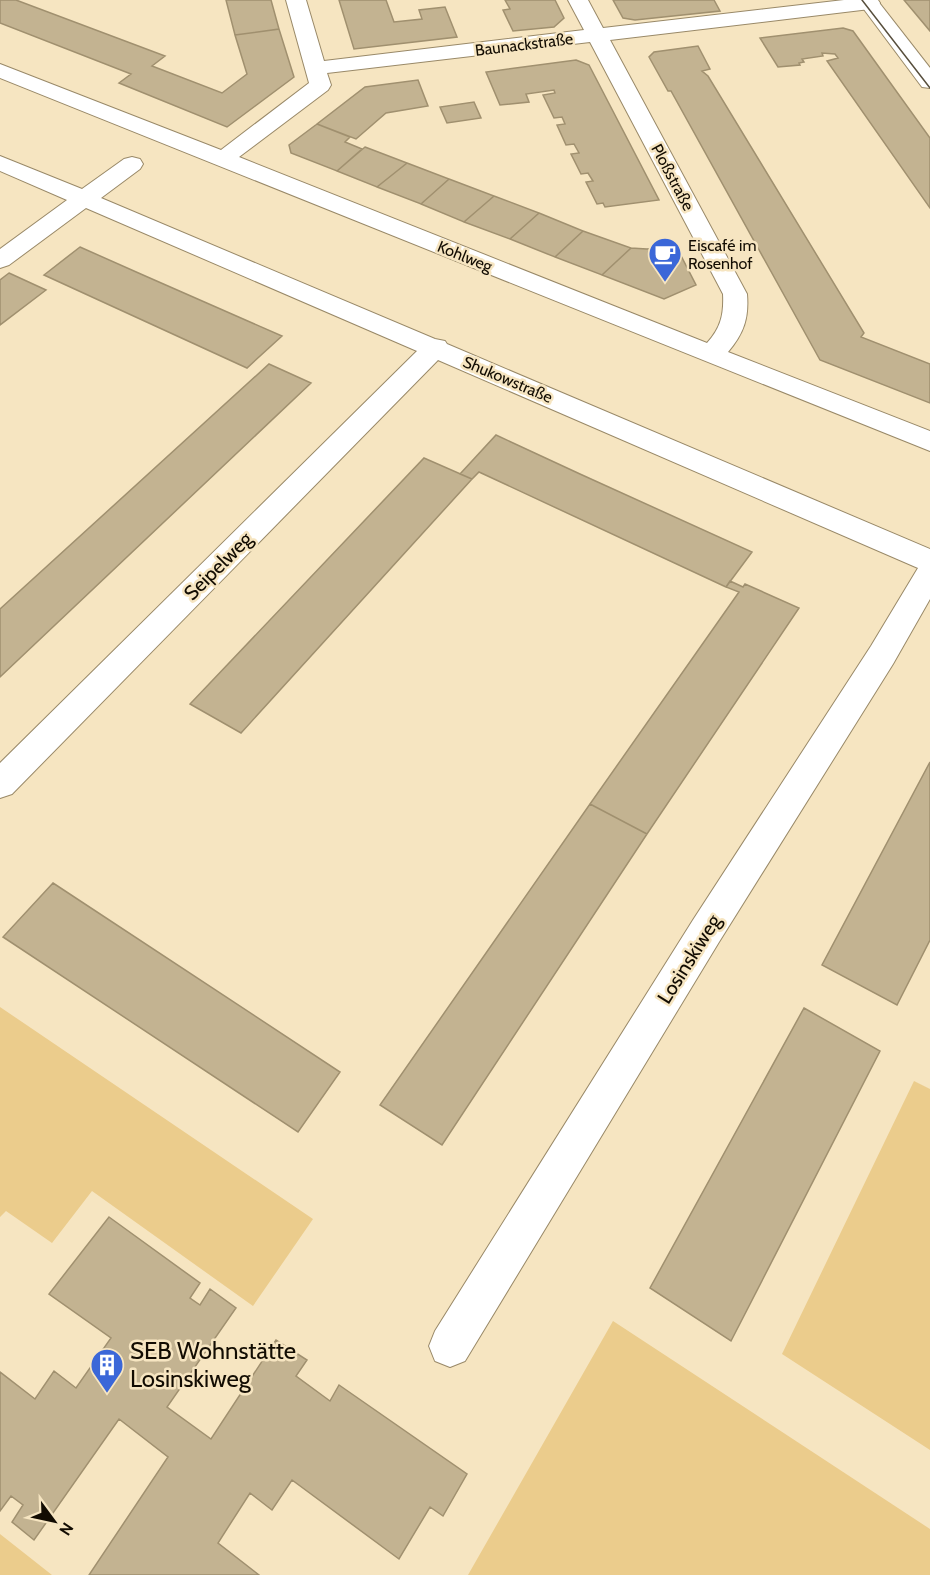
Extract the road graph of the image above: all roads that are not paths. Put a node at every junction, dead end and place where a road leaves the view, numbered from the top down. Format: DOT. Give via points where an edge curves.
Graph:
graph roads {
  1 [pos="296,0"];
  2 [pos="578,0"];
  3 [pos="868,2"];
  4 [pos="597,35"];
  5 [pos="316,68"];
  6 [pos="0,70"];
  7 [pos="930,82"];
  8 [pos="223,159"];
  9 [pos="0,163"];
  10 [pos="132,164"];
  11 [pos="84,198"];
  12 [pos="0,260"];
  13 [pos="436,347"];
  14 [pos="711,355"];
  15 [pos="930,442"];
  16 [pos="930,561"];
  17 [pos="930,573"];
  18 [pos="0,784"];
  19 [pos="450,1346"];
  1 -- 5 [label="street"];
  2 -- 4 [label="street, Ploßstraße"];
  3 -- 4 [label="street, Baunackstraße"];
  3 -- 7 [label="street"];
  4 -- 5 [label="street, Baunackstraße"];
  4 -- 14 [label="street, Ploßstraße" via="735,294 737,315 728,337"];
  5 -- 8 [label="street" via="320,85"];
  6 -- 8 [label="street, Kohlweg"];
  8 -- 14 [label="street, Kohlweg"];
  9 -- 11 [label="street, Shukowstraße"];
  10 -- 11 [label="street"];
  11 -- 12 [label="street"];
  11 -- 13 [label="street, Shukowstraße"];
  13 -- 16 [label="street, Shukowstraße"];
  13 -- 18 [label="street, Seipelweg"];
  14 -- 15 [label="street, Kohlweg"];
  17 -- 19 [label="street, Losinskiweg"];
}
